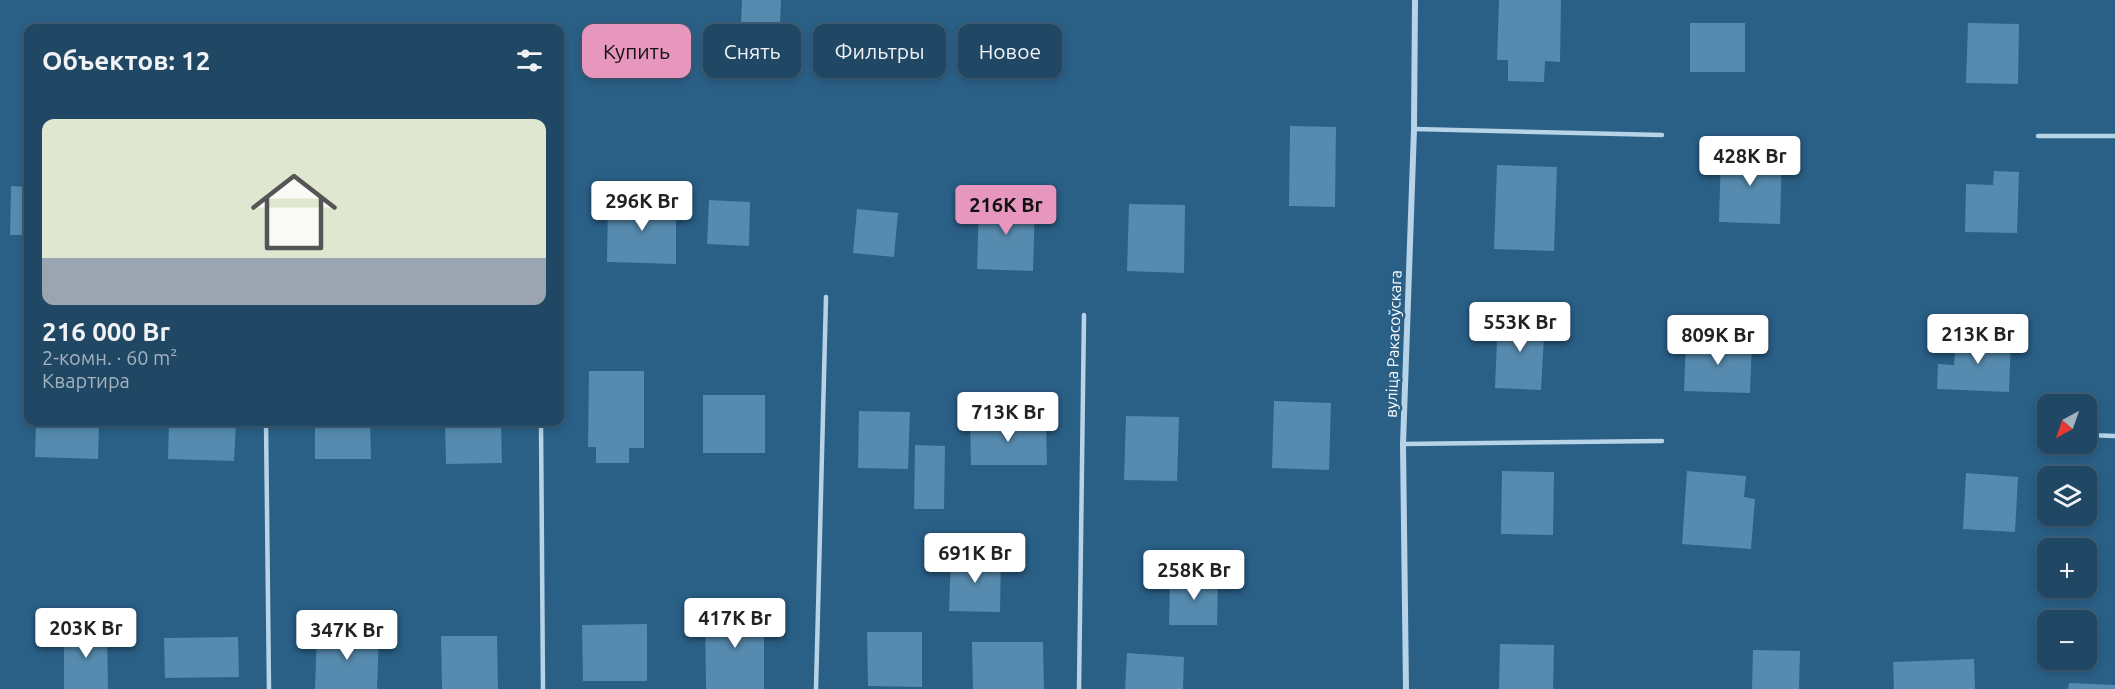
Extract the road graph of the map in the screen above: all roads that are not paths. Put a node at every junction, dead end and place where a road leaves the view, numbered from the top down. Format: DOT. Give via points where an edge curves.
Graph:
graph roads {
  1 [pos="1415,0"];
  2 [pos="1414,129"];
  3 [pos="1662,135"];
  4 [pos="2038,136"];
  5 [pos="2115,136"];
  6 [pos="826,297"];
  7 [pos="1084,315"];
  8 [pos="267,426"];
  9 [pos="541,426"];
  10 [pos="2097,435"];
  11 [pos="2115,435"];
  12 [pos="1662,441"];
  13 [pos="1404,444"];
  14 [pos="269,689"];
  15 [pos="543,689"];
  16 [pos="816,689"];
  17 [pos="1079,689"];
  18 [pos="1406,689"];
  1 -- 2 [label="street, вуліца Ракасоўскага"];
  2 -- 3 [label="lane"];
  2 -- 13 [label="street, вуліца Ракасоўскага"];
  4 -- 5 [label="lane"];
  6 -- 16 [label="lane"];
  7 -- 17 [label="lane"];
  8 -- 14 [label="lane"];
  9 -- 15 [label="lane"];
  10 -- 11 [label="lane"];
  12 -- 13 [label="lane"];
  13 -- 18 [label="street, вуліца Ракасоўскага"];
}
